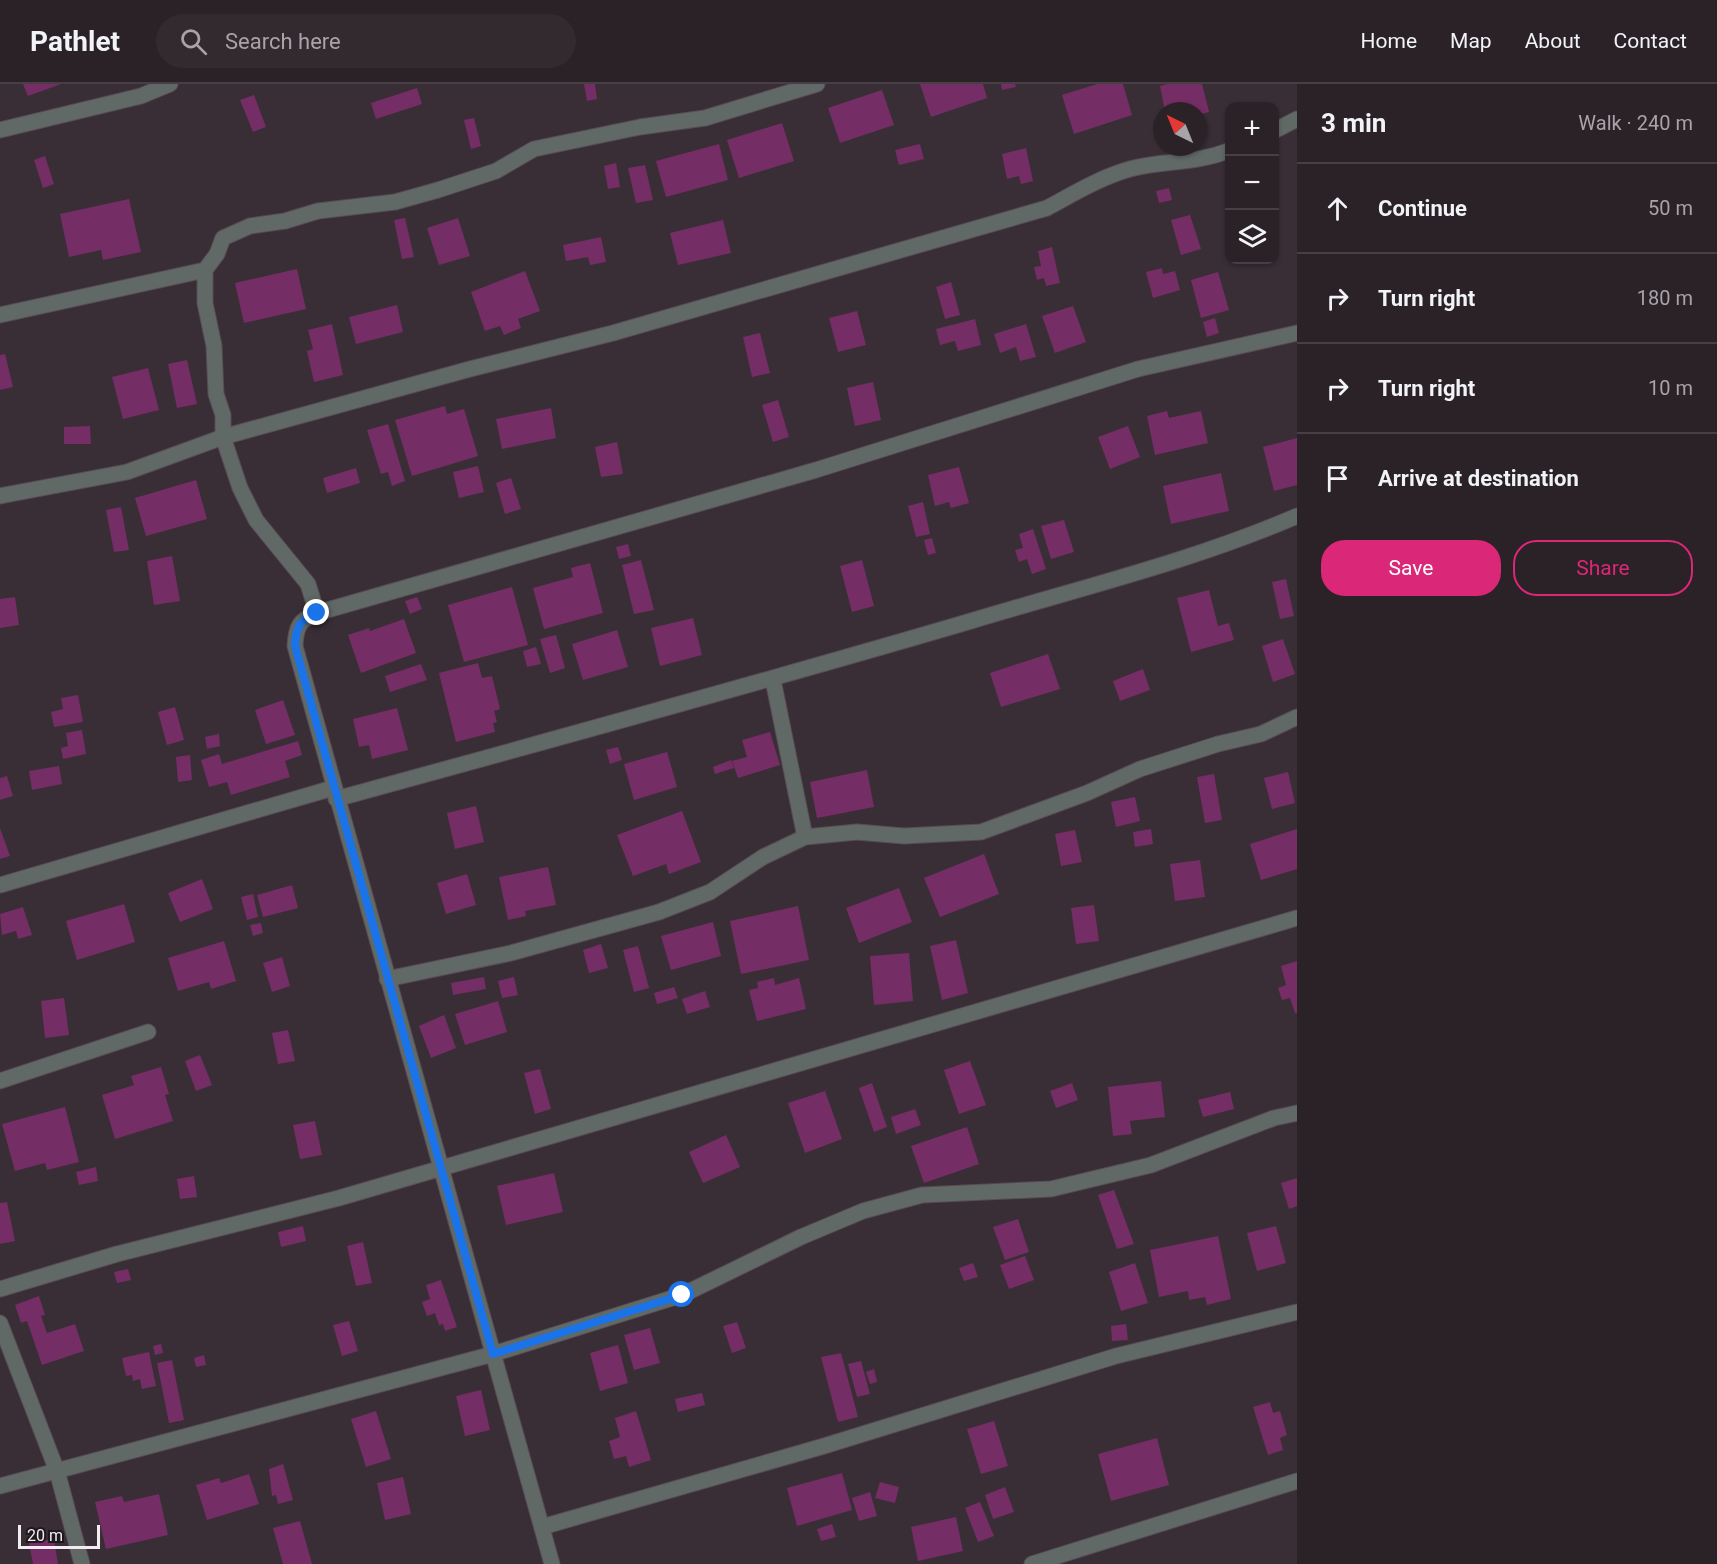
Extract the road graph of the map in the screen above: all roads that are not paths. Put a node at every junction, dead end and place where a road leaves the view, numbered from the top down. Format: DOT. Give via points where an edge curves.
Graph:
graph roads {
  1 [pos="170,84"];
  2 [pos="817,84"];
  3 [pos="1297,119"];
  4 [pos="1279,128"];
  5 [pos="0,130"];
  6 [pos="1225,151"];
  7 [pos="205,270"];
  8 [pos="0,315"];
  9 [pos="1297,333"];
  10 [pos="223,437"];
  11 [pos="0,496"];
  12 [pos="1297,516"];
  13 [pos="317,613"];
  14 [pos="773,680"];
  15 [pos="1297,717"];
  16 [pos="335,793"];
  17 [pos="805,837"];
  18 [pos="0,885"];
  19 [pos="1297,918"];
  20 [pos="387,979"];
  21 [pos="148,1032"];
  22 [pos="0,1081"];
  23 [pos="1297,1113"];
  24 [pos="441,1167"];
  25 [pos="0,1289"];
  26 [pos="1297,1312"];
  27 [pos="0,1323"];
  28 [pos="493,1354"];
  29 [pos="57,1472"];
  30 [pos="1297,1481"];
  31 [pos="0,1486"];
  32 [pos="542,1527"];
  33 [pos="82,1564"];
  34 [pos="552,1564"];
  35 [pos="1032,1564"];
  1 -- 5 [label="street" via="141,96"];
  2 -- 7 [label="street" via="705,118 534,149 496,171 395,202 318,211 250,226 223,238"];
  3 -- 4 [label="street"];
  6 -- 10 [label="street" via="1188,162 1130,169 1036,212 614,333"];
  7 -- 8 [label="street"];
  7 -- 10 [label="street" via="205,303 214,346"];
  9 -- 13 [label="street" via="1138,369 816,470"];
  10 -- 11 [label="street" via="127,472"];
  10 -- 13 [label="street" via="240,488 256,520 308,584"];
  12 -- 14 [label="street" via="1135,572"];
  13 -- 16 [label="street" via="303,618 296,627 295,646"];
  14 -- 16 [label="street"];
  14 -- 17 [label="street"];
  15 -- 17 [label="street" via="1261,734 1140,769 1087,794 981,832 904,836 856,832"];
  16 -- 18 [label="street"];
  16 -- 20 [label="street"];
  17 -- 20 [label="street" via="763,857 710,892 659,912 511,953"];
  19 -- 24 [label="street"];
  20 -- 24 [label="street"];
  21 -- 22 [label="street"];
  23 -- 28 [label="street" via="1150,1165 1051,1188 922,1195 863,1210 682,1295"];
  24 -- 25 [label="street"];
  24 -- 28 [label="street"];
  26 -- 32 [label="street" via="1116,1356"];
  27 -- 29 [label="street"];
  28 -- 29 [label="street"];
  28 -- 32 [label="street"];
  29 -- 31 [label="street"];
  29 -- 33 [label="street"];
  30 -- 35 [label="street"];
  32 -- 34 [label="street"];
}
